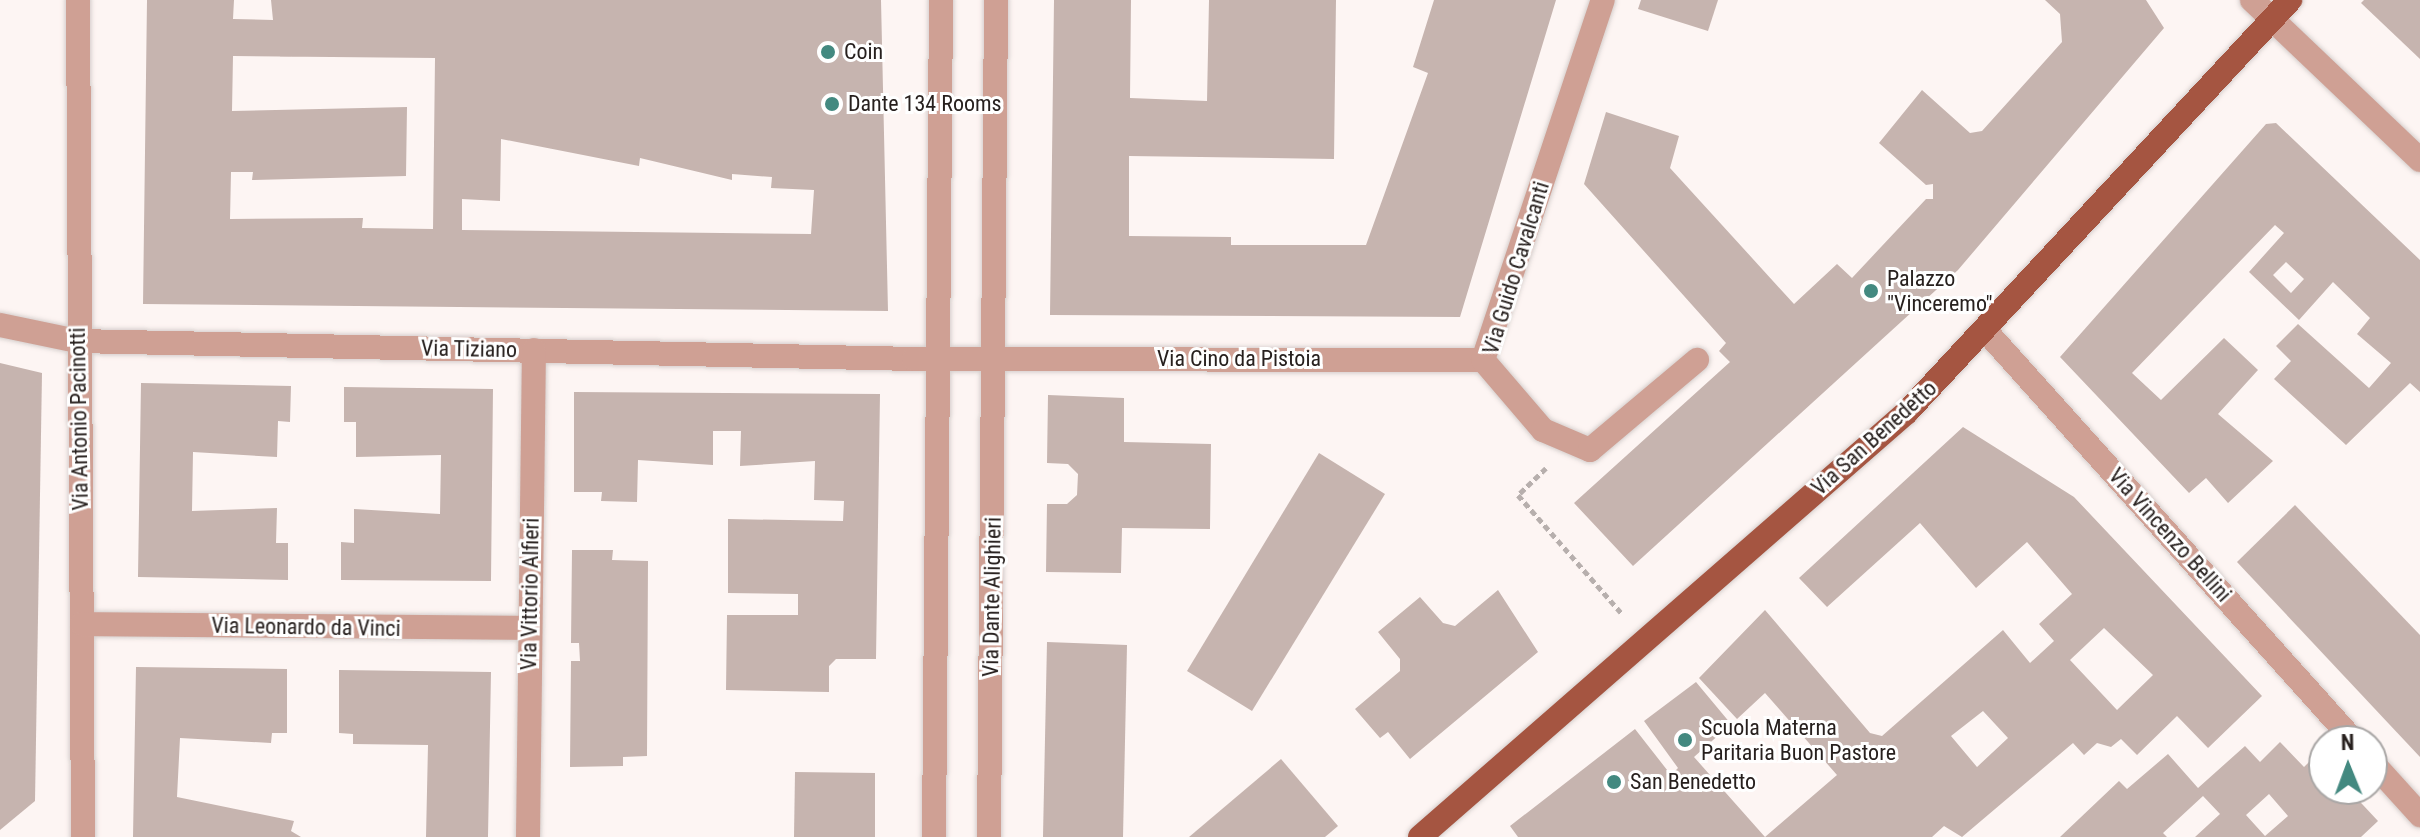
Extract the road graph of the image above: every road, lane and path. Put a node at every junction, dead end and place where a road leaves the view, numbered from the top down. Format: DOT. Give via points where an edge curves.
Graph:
graph roads {
  1 [pos="78,0"];
  2 [pos="941,0"];
  3 [pos="996,0"];
  4 [pos="1603,0"];
  5 [pos="2252,0"];
  6 [pos="2290,0"];
  7 [pos="2273,20"];
  8 [pos="2420,160"];
  9 [pos="0,325"];
  10 [pos="1985,330"];
  11 [pos="77,341"];
  12 [pos="534,350"];
  13 [pos="995,357"];
  14 [pos="940,359"];
  15 [pos="1483,360"];
  16 [pos="1697,360"];
  17 [pos="1573,443"];
  18 [pos="82,624"];
  19 [pos="529,628"];
  20 [pos="1644,640"];
  21 [pos="2340,725"];
  22 [pos="2388,780"];
  23 [pos="2420,815"];
  24 [pos="1430,834"];
  25 [pos="83,837"];
  26 [pos="528,837"];
  27 [pos="934,837"];
  28 [pos="989,837"];
  1 -- 11 [label="street, Via Antonio Pacinotti"];
  2 -- 14 [label="street"];
  3 -- 13 [label="street, Via Dante Alighieri"];
  4 -- 15 [label="street, Via Guido Cavalcanti"];
  5 -- 7 [label="street"];
  6 -- 7 [label="main road, Via San Benedetto"];
  7 -- 8 [label="street"];
  7 -- 10 [label="main road, Via San Benedetto"];
  9 -- 11 [label="street, Via Tiziano"];
  10 -- 20 [label="main road, Via San Benedetto" via="1907,412"];
  10 -- 21 [label="street, Via Vincenzo Bellini"];
  11 -- 12 [label="street, Via Tiziano"];
  11 -- 18 [label="street, Via Antonio Pacinotti"];
  12 -- 14 [label="street, Via Tiziano"];
  12 -- 19 [label="street, Via Vittorio Alfieri"];
  13 -- 14 [label="street"];
  13 -- 15 [label="street, Via Cino da Pistoia"];
  13 -- 28 [label="street, Via Dante Alighieri"];
  14 -- 27 [label="street"];
  15 -- 17 [label="street, Via Guido Cavalcanti" via="1543,430"];
  16 -- 17 [label="street" via="1590,450"];
  17 -- 20 [label="path" via="1518,495"];
  18 -- 19 [label="street, Via Leonardo da Vinci"];
  18 -- 25 [label="street, Via Antonio Pacinotti"];
  19 -- 26 [label="street, Via Vittorio Alfieri"];
  20 -- 24 [label="main road, Via San Benedetto"];
  22 -- 23 [label="street"];
}
